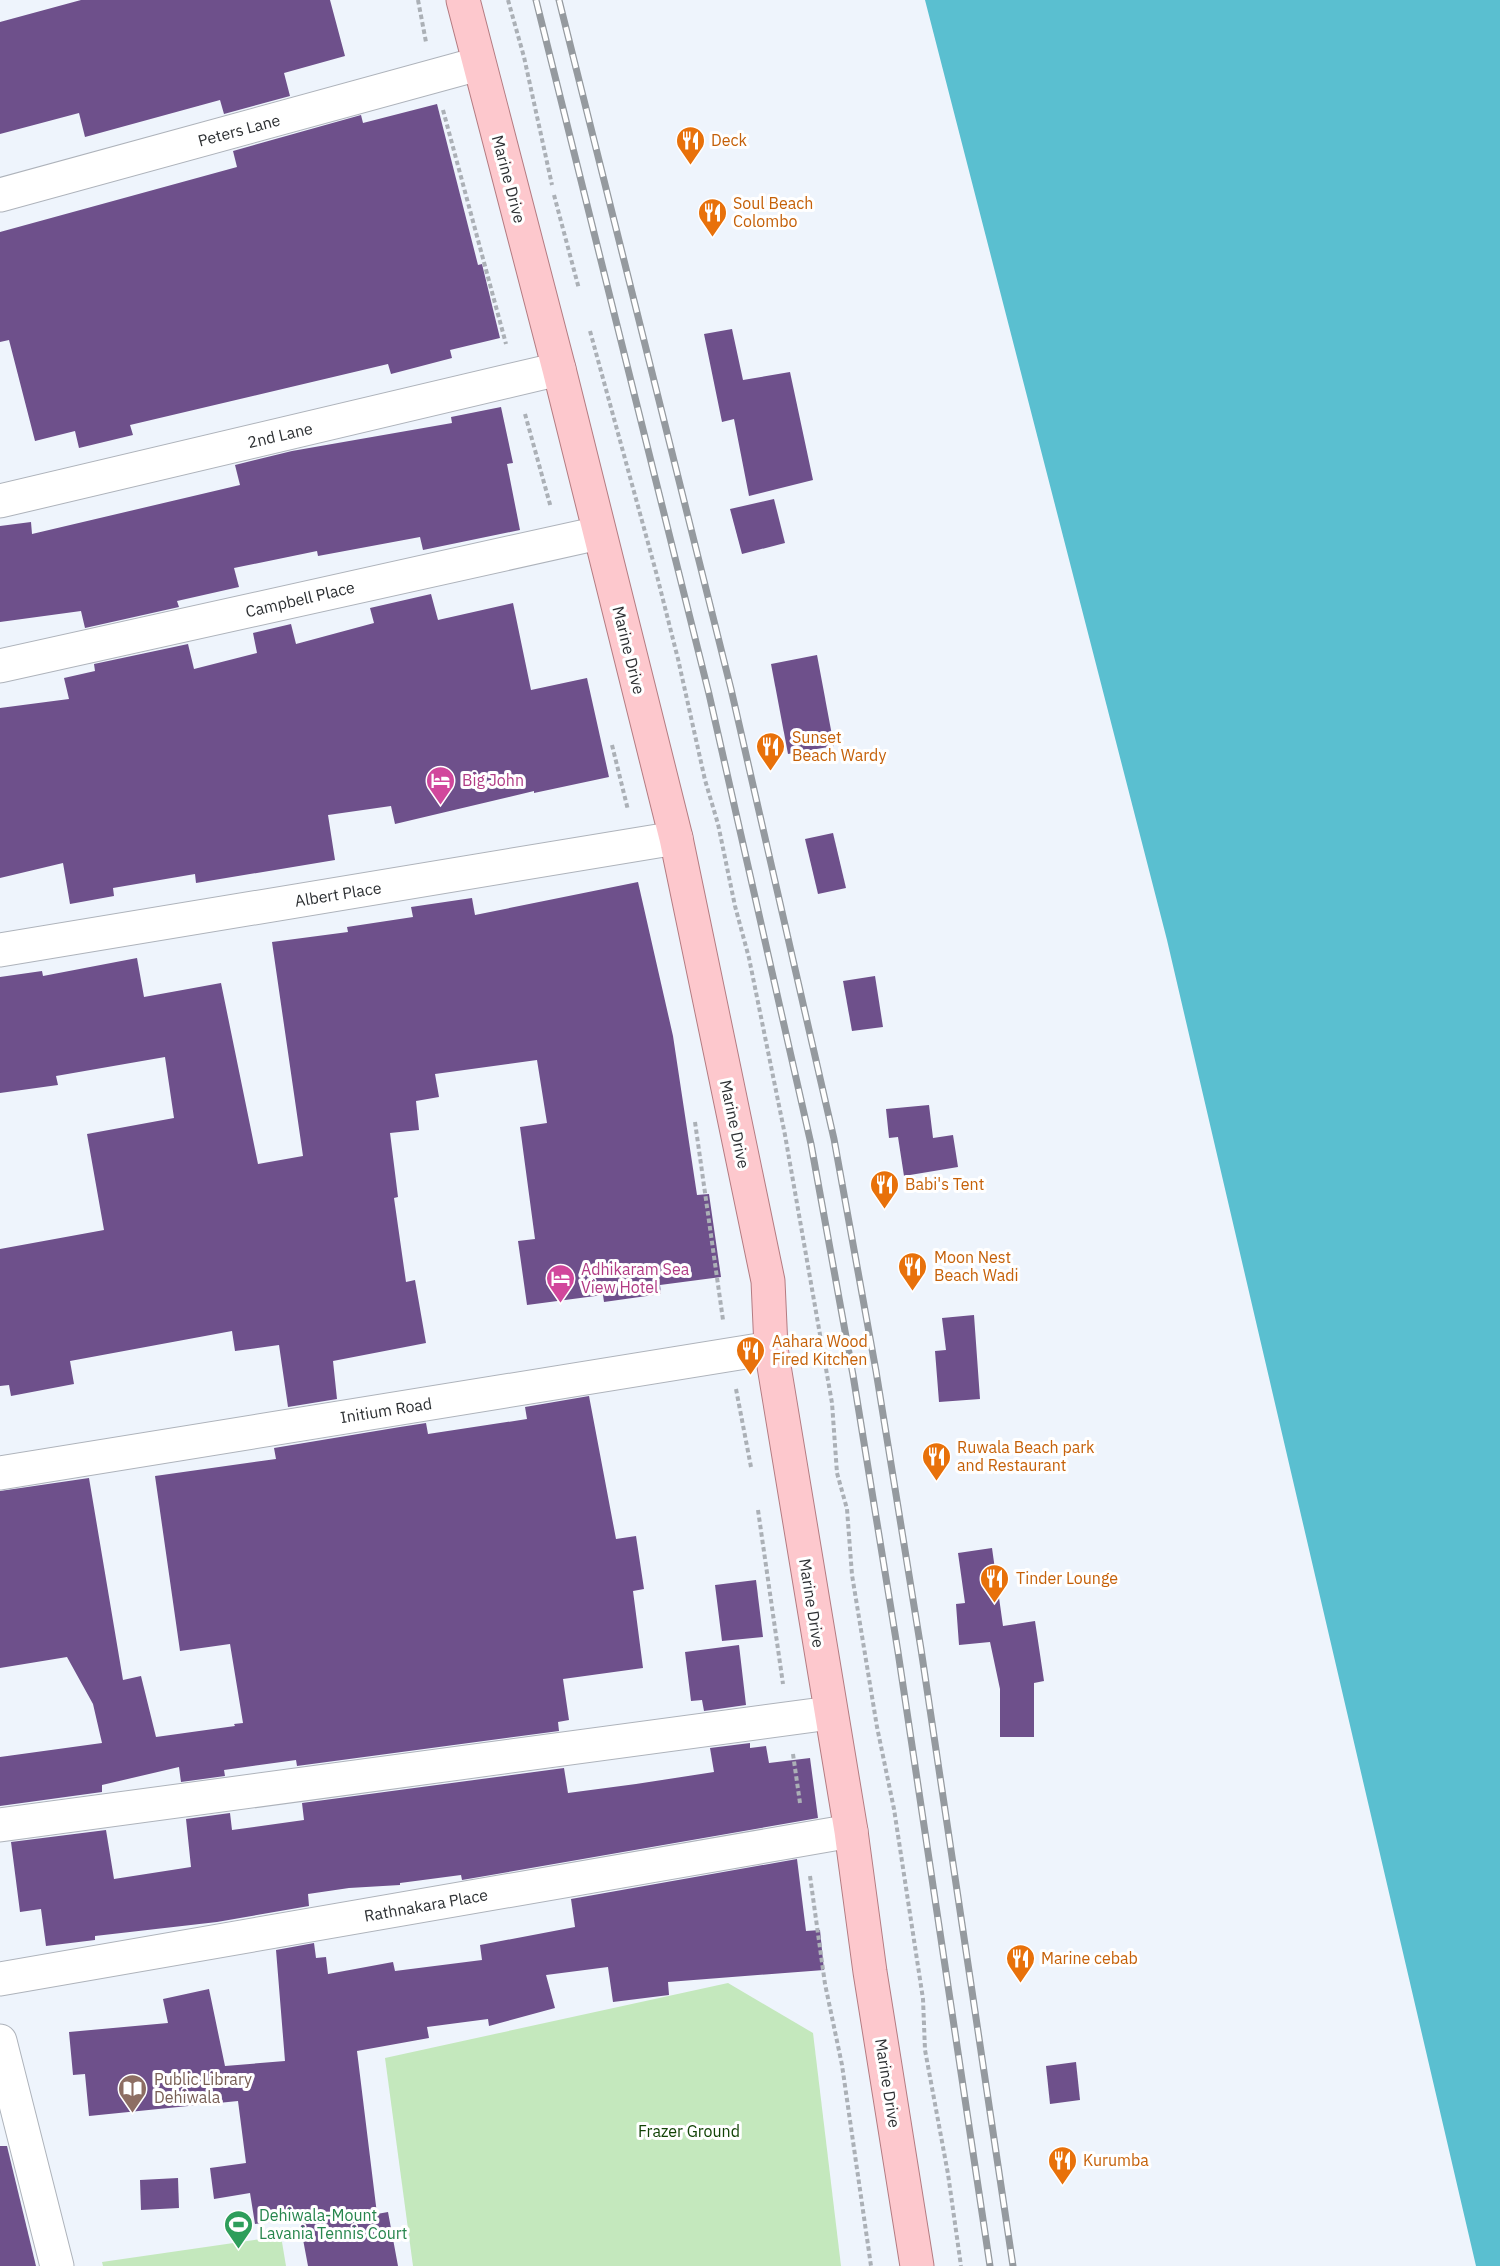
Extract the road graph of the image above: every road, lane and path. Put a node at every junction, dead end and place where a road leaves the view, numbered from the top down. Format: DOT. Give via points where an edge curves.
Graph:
graph roads {
  1 [pos="417,0"];
  2 [pos="463,0"];
  3 [pos="508,0"];
  4 [pos="478,64"];
  5 [pos="434,76"];
  6 [pos="0,195"];
  7 [pos="580,292"];
  8 [pos="588,326"];
  9 [pos="560,369"];
  10 [pos="516,379"];
  11 [pos="0,501"];
  12 [pos="599,533"];
  13 [pos="561,541"];
  14 [pos="0,666"];
  15 [pos="612,744"];
  16 [pos="676,838"];
  17 [pos="638,845"];
  18 [pos="0,950"];
  19 [pos="694,1115"];
  20 [pos="771,1348"];
  21 [pos="729,1355"];
  22 [pos="752,1472"];
  23 [pos="0,1473"];
  24 [pos="758,1507"];
  25 [pos="830,1713"];
  26 [pos="789,1719"];
  27 [pos="0,1825"];
  28 [pos="851,1831"];
  29 [pos="805,1839"];
  30 [pos="0,1979"];
  31 [pos="0,2041"];
  32 [pos="57,2266"];
  33 [pos="871,2266"];
  34 [pos="917,2266"];
  35 [pos="961,2266"];
  1 -- 5 [label="path"];
  2 -- 4 [label="main road, Marine Drive"];
  3 -- 7 [label="path"];
  4 -- 5 [label="street, Peters Lane"];
  4 -- 9 [label="main road, Marine Drive"];
  5 -- 6 [label="street, Peters Lane"];
  5 -- 10 [label="path"];
  8 -- 35 [label="path" via="656,572 728,867 787,1147 832,1403 837,1473 847,1509 852,1575 894,1809 922,1999 925,2050"];
  9 -- 10 [label="street, 2nd Lane"];
  9 -- 12 [label="main road, Marine Drive"];
  10 -- 11 [label="street, 2nd Lane"];
  10 -- 13 [label="path"];
  12 -- 13 [label="street, Campbell Place"];
  12 -- 16 [label="main road, Marine Drive"];
  13 -- 14 [label="street, Campbell Place"];
  15 -- 17 [label="path"];
  16 -- 17 [label="street, Albert Place"];
  16 -- 20 [label="main road, Marine Drive" via="768,1281"];
  17 -- 18 [label="street, Albert Place"];
  19 -- 21 [label="path"];
  20 -- 21 [label="street, Initium Road"];
  20 -- 25 [label="main road, Marine Drive"];
  21 -- 22 [label="path"];
  21 -- 23 [label="street, Initium Road"];
  24 -- 26 [label="path"];
  25 -- 26 [label="street"];
  25 -- 28 [label="main road, Marine Drive"];
  26 -- 27 [label="street"];
  26 -- 29 [label="path"];
  28 -- 29 [label="street, Rathnakara Place"];
  28 -- 34 [label="main road, Marine Drive"];
  29 -- 30 [label="street, Rathnakara Place"];
  29 -- 33 [label="path"];
  31 -- 32 [label="street"];
}
